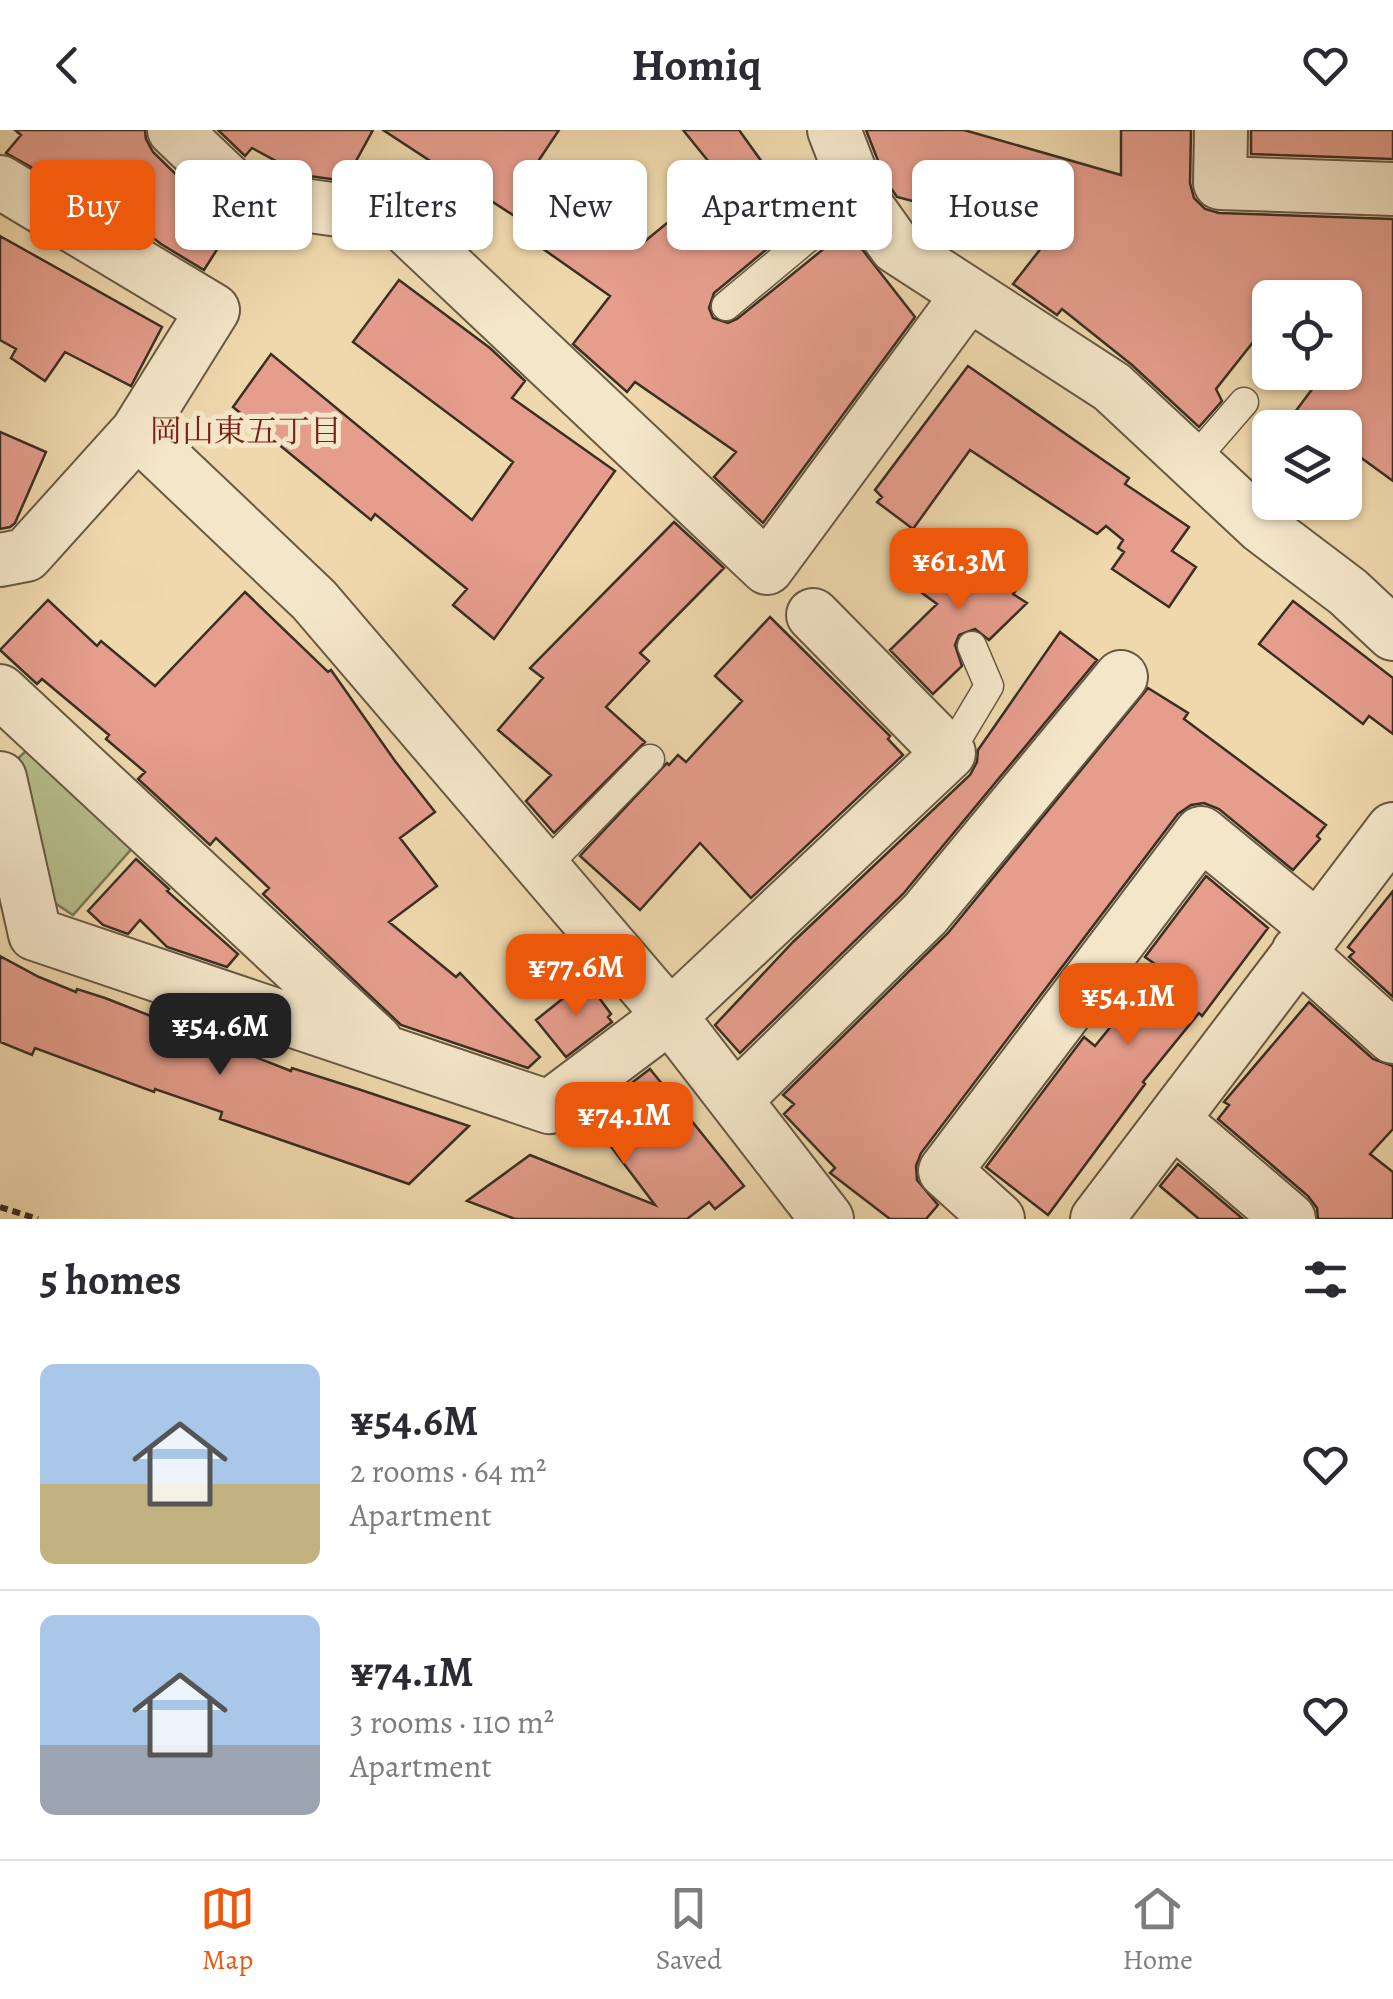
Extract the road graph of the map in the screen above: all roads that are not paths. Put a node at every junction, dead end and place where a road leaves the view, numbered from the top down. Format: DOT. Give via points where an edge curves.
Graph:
graph roads {
  1 [pos="174,130"];
  2 [pos="834,130"];
  3 [pos="1221,130"];
  4 [pos="846,160"];
  5 [pos="0,182"];
  6 [pos="1393,189"];
  7 [pos="892,241"];
  8 [pos="792,250"];
  9 [pos="968,295"];
  10 [pos="726,306"];
  11 [pos="1244,402"];
  12 [pos="137,432"];
  13 [pos="1192,462"];
  14 [pos="0,560"];
  15 [pos="813,615"];
  16 [pos="1393,634"];
  17 [pos="972,646"];
  18 [pos="1120,676"];
  19 [pos="0,692"];
  20 [pos="949,753"];
  21 [pos="650,759"];
  22 [pos="0,778"];
  23 [pos="1393,829"];
  24 [pos="544,868"];
  25 [pos="1307,939"];
  26 [pos="670,1016"];
  27 [pos="1393,1037"];
  28 [pos="389,1053"];
  29 [pos="735,1100"];
  30 [pos="1173,1120"];
  31 [pos="827,1219"];
  32 [pos="998,1219"];
  33 [pos="1097,1219"];
  34 [pos="1289,1219"];
  1 -- 9 [label="street" via="232,184 266,200 396,218 767,568"];
  2 -- 4 [label="street"];
  3 -- 6 [label="street" via="1220,183"];
  5 -- 12 [label="street" via="213,310"];
  7 -- 9 [label="street"];
  8 -- 10 [label="lane"];
  9 -- 13 [label="street" via="1112,387"];
  11 -- 13 [label="lane"];
  12 -- 14 [label="street" via="26,555"];
  12 -- 24 [label="street" via="314,600"];
  13 -- 16 [label="street"];
  15 -- 20 [label="street"];
  17 -- 20 [label="lane" via="990,686"];
  18 -- 29 [label="street" via="925,914"];
  19 -- 28 [label="street"];
  20 -- 26 [label="street"];
  21 -- 24 [label="lane"];
  22 -- 28 [label="street" via="35,934"];
  23 -- 25 [label="street"];
  24 -- 26 [label="street"];
  25 -- 27 [label="street"];
  25 -- 30 [label="street"];
  25 -- 32 [label="street" via="1201,833 945,1171"];
  26 -- 28 [label="street" via="549,1107"];
  26 -- 29 [label="street"];
  29 -- 31 [label="street"];
  30 -- 33 [label="street"];
  30 -- 34 [label="street"];
}
